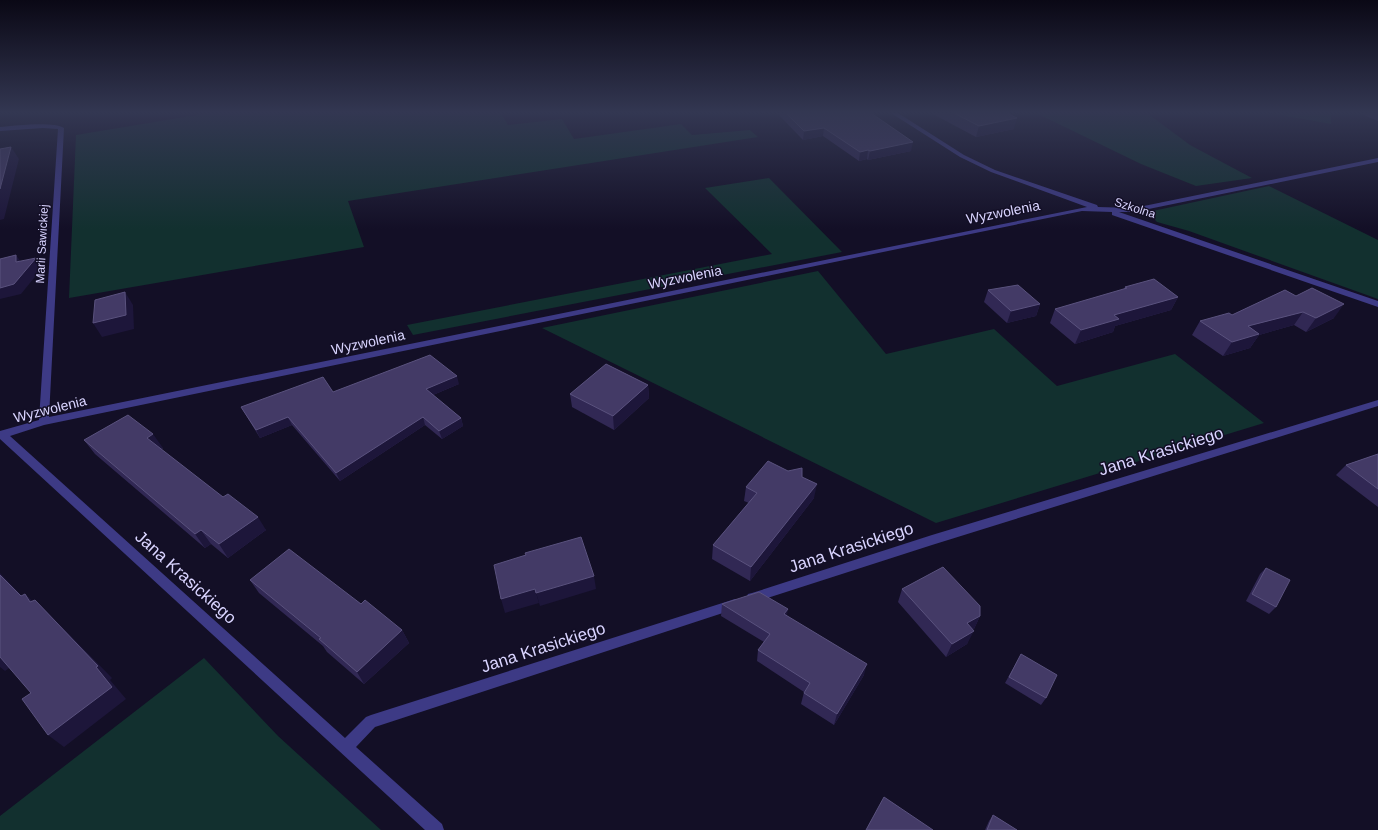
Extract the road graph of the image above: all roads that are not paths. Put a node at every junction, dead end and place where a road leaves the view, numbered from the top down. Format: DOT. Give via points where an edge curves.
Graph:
graph roads {
  1 [pos="60,152"];
  2 [pos="955,152"];
  3 [pos="1378,160"];
  4 [pos="1105,210"];
  5 [pos="1378,304"];
  6 [pos="1378,403"];
  7 [pos="44,422"];
  8 [pos="1,435"];
  9 [pos="346,747"];
  10 [pos="436,830"];
  1 -- 7 [label="street, Marii Sawickiej"];
  2 -- 4 [label="street, Szkolna" via="993,171"];
  3 -- 4 [label="street, Wyzwolenia" via="1134,210"];
  4 -- 5 [label="street, Szkolna"];
  4 -- 7 [label="street, Wyzwolenia" via="1082,209"];
  6 -- 9 [label="street, Jana Krasickiego" via="932,540 370,722"];
  7 -- 8 [label="street, Wyzwolenia"];
  8 -- 9 [label="street, Jana Krasickiego"];
  9 -- 10 [label="street, Jana Krasickiego"];
}
